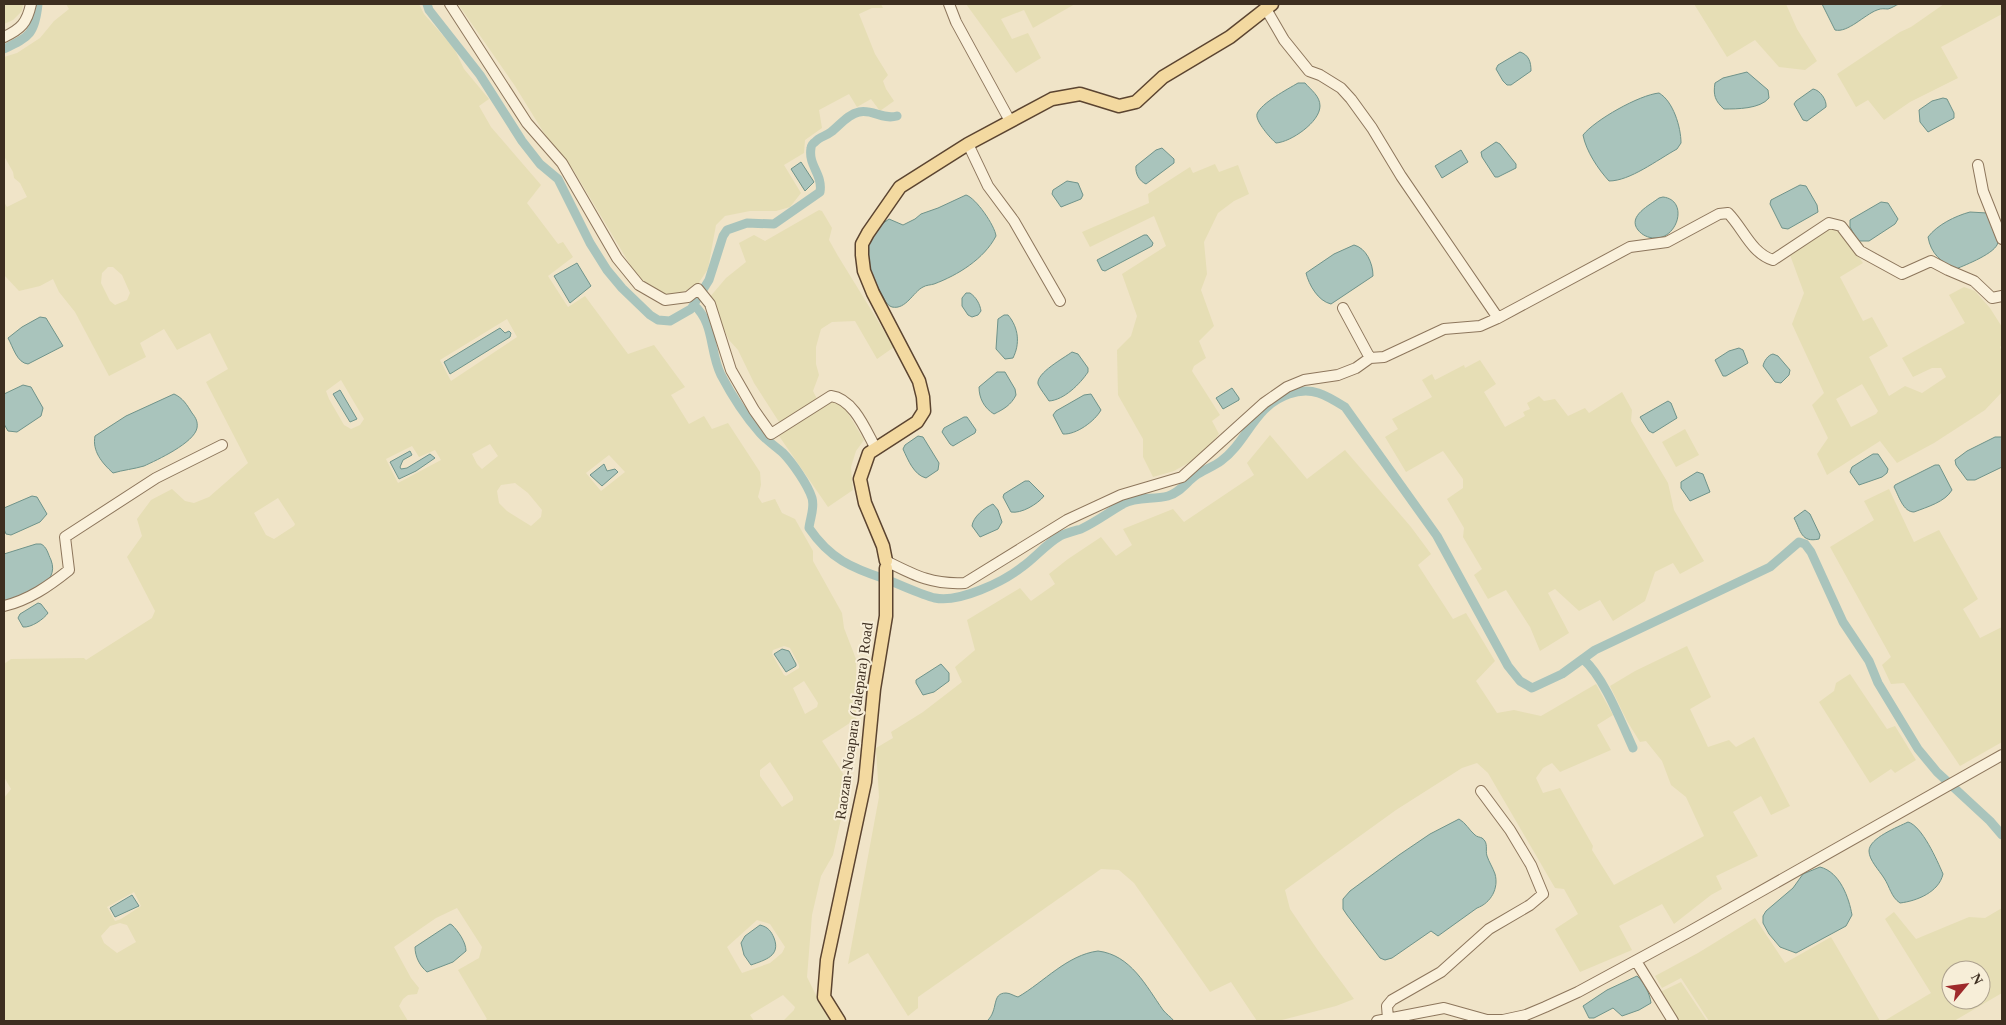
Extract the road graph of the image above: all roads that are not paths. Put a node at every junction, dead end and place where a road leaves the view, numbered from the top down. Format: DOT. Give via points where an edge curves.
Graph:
graph roads {
  1 [pos="31,4"];
  2 [pos="450,4"];
  3 [pos="949,4"];
  4 [pos="1269,6"];
  5 [pos="4,37"];
  6 [pos="1010,121"];
  7 [pos="968,144"];
  8 [pos="1978,165"];
  9 [pos="2002,239"];
  10 [pos="2002,296"];
  11 [pos="1060,301"];
  12 [pos="1343,308"];
  13 [pos="1498,318"];
  14 [pos="1370,358"];
  15 [pos="222,445"];
  16 [pos="876,449"];
  17 [pos="886,564"];
  18 [pos="4,606"];
  19 [pos="2002,755"];
  20 [pos="1481,791"];
  21 [pos="1636,961"];
  22 [pos="1388,1019"];
  23 [pos="840,1021"];
  24 [pos="1377,1021"];
  25 [pos="1672,1021"];
  1 -- 5 [label="street" via="26,23"];
  2 -- 16 [label="street" via="527,123 562,164 617,258 639,285 666,300 688,297 698,289 710,304 731,370 771,434 831,396 839,397 853,410"];
  3 -- 6 [label="street"];
  4 -- 6 [label="main road, Raozan-Noapara (Jalepara) Road" via="1230,37 1163,77 1136,102 1119,106 1080,94 1052,100"];
  4 -- 13 [label="street" via="1284,40 1308,71 1341,88 1351,99"];
  6 -- 7 [label="main road, Raozan-Noapara (Jalepara) Road"];
  7 -- 11 [label="street" via="988,186 1014,221"];
  7 -- 16 [label="main road, Raozan-Noapara (Jalepara) Road" via="900,186 862,244 864,271 919,381 924,404 917,422"];
  8 -- 9 [label="street" via="1982,191"];
  10 -- 13 [label="street" via="1992,298 1974,281 1931,261 1902,274 1860,251 1841,226 1829,223 1772,260 1765,258 1728,213 1719,214 1667,242 1630,248"];
  12 -- 14 [label="street"];
  13 -- 14 [label="street" via="1480,326 1444,328 1384,357"];
  14 -- 17 [label="street" via="1338,375 1304,380 1287,387 1264,403 1182,477 1121,495 1067,520 965,583 946,584 921,578"];
  15 -- 18 [label="street" via="156,478 65,537 69,570 43,590"];
  16 -- 17 [label="main road, Raozan-Noapara (Jalepara) Road" via="869,454 860,479"];
  17 -- 23 [label="main road, Raozan-Noapara (Jalepara) Road" via="884,634 874,689 865,782 827,960 824,997"];
  19 -- 21 [label="street"];
  20 -- 22 [label="street" via="1510,830 1531,865 1543,894 1490,929 1441,972 1392,1000 1387,1006"];
  21 -- 22 [label="street" via="1546,1008 1519,1017 1488,1020 1444,1008"];
  21 -- 25 [label="street"];
  22 -- 24 [label="street"];
}
